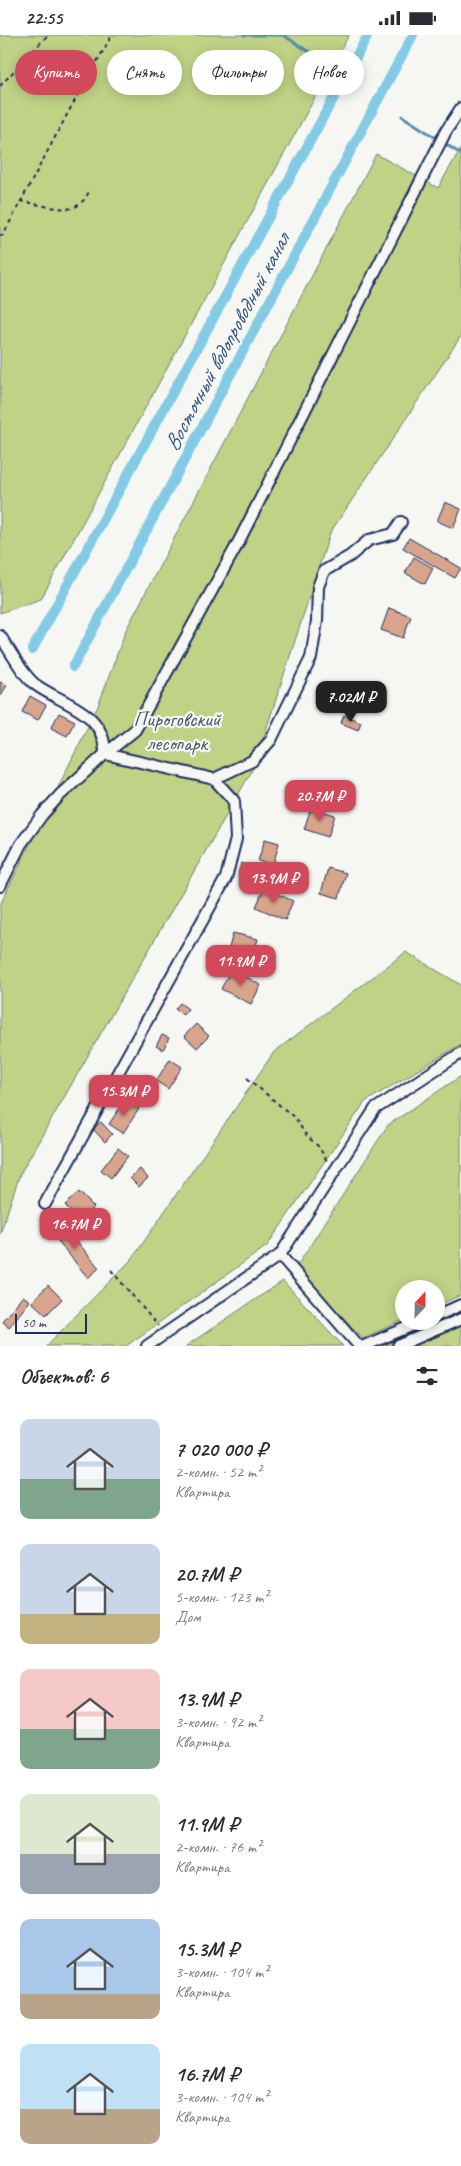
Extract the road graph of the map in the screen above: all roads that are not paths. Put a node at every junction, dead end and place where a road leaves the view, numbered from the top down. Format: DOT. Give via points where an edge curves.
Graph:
graph roads {
  1 [pos="461,108"];
  2 [pos="401,521"];
  3 [pos="0,636"];
  4 [pos="105,754"];
  5 [pos="214,779"];
  6 [pos="0,886"];
  7 [pos="461,1053"];
  8 [pos="45,1204"];
  9 [pos="280,1255"];
  10 [pos="461,1305"];
  11 [pos="445,1312"];
  12 [pos="461,1319"];
  13 [pos="402,1330"];
  14 [pos="148,1346"];
  15 [pos="359,1346"];
  16 [pos="364,1346"];
  17 [pos="398,1346"];
  1 -- 4 [label="street" via="237,545 135,729"];
  2 -- 5 [label="street" via="392,534 369,540 324,571 318,587 311,658 271,740 252,761"];
  3 -- 4 [label="street" via="35,685 86,714 105,739"];
  4 -- 5 [label="street"];
  4 -- 6 [label="street" via="42,815 21,844"];
  5 -- 8 [label="street" via="234,801 236,839 226,878"];
  7 -- 9 [label="street" via="375,1109"];
  9 -- 14 [label="street"];
  9 -- 15 [label="street"];
  10 -- 11 [label="street"];
  12 -- 17 [label="street"];
  13 -- 16 [label="street"];
}
